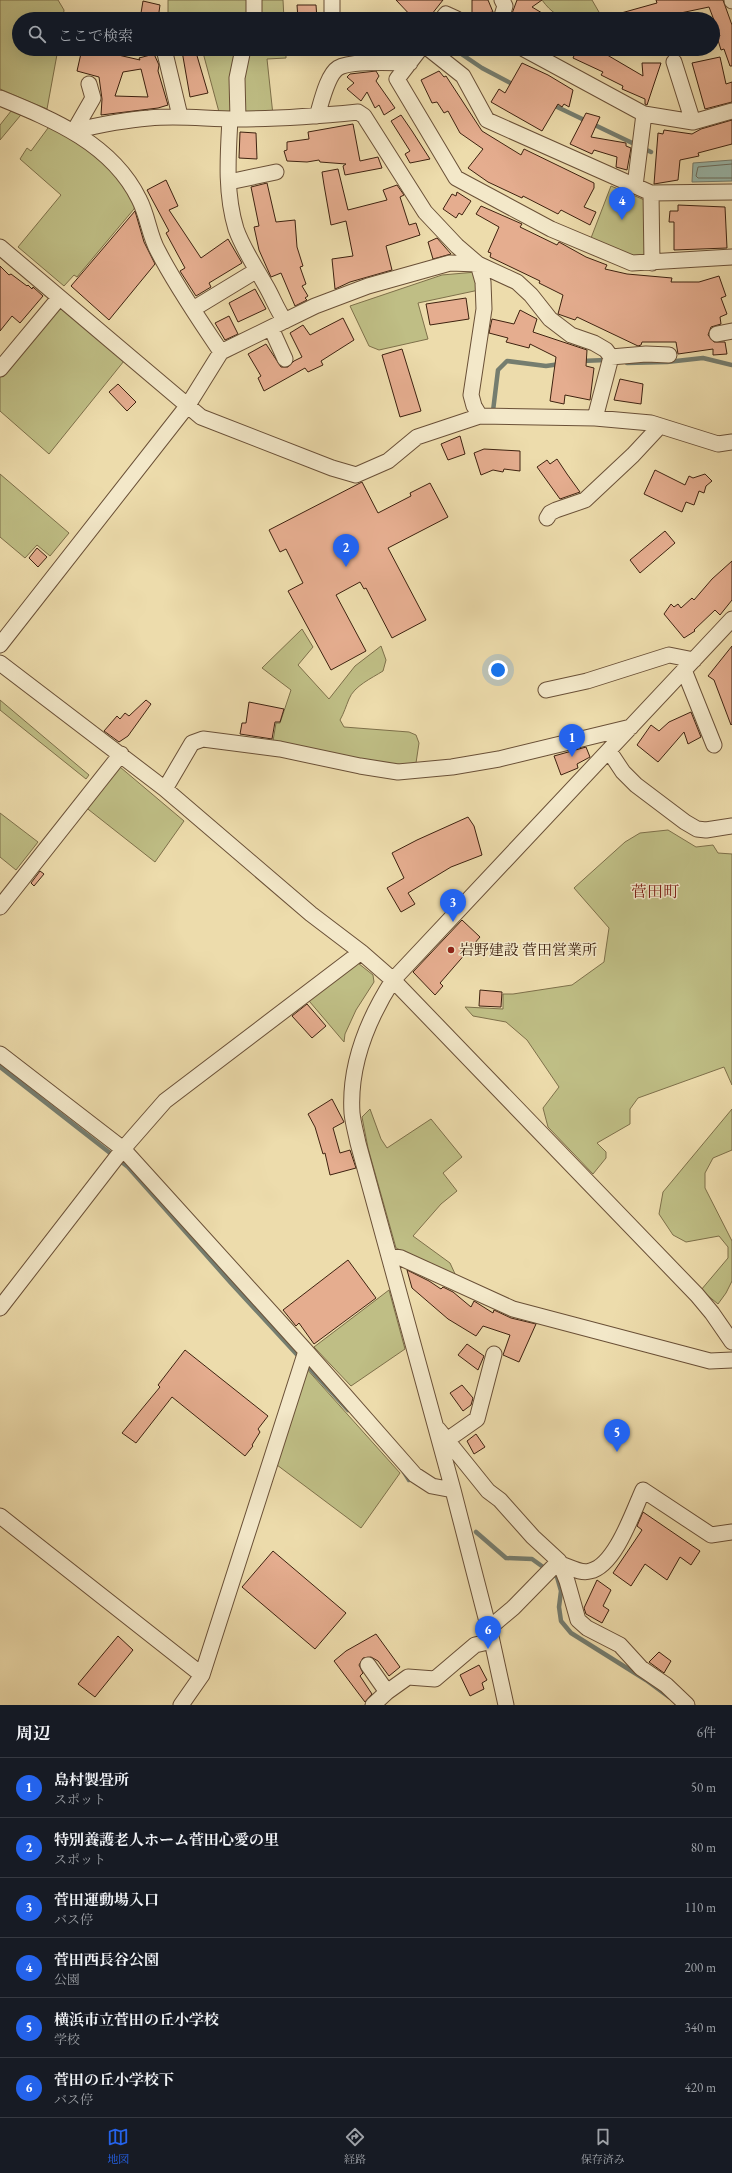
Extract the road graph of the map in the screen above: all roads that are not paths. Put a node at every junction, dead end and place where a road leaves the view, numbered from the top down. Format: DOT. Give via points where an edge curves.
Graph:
graph roads {
  1 [pos="254,0"];
  2 [pos="332,0"];
  3 [pos="502,0"];
  4 [pos="254,12"];
  5 [pos="332,12"];
  6 [pos="504,12"];
  7 [pos="166,56"];
  8 [pos="242,56"];
  9 [pos="415,56"];
  10 [pos="438,56"];
  11 [pos="537,56"];
  12 [pos="674,62"];
  13 [pos="410,63"];
  14 [pos="89,84"];
  15 [pos="0,98"];
  16 [pos="732,111"];
  17 [pos="644,114"];
  18 [pos="180,116"];
  19 [pos="317,116"];
  20 [pos="234,119"];
  21 [pos="693,122"];
  22 [pos="74,130"];
  23 [pos="276,172"];
  24 [pos="229,182"];
  25 [pos="635,186"];
  26 [pos="732,192"];
  27 [pos="651,193"];
  28 [pos="0,247"];
  29 [pos="732,257"];
  30 [pos="652,263"];
  31 [pos="478,264"];
  32 [pos="249,275"];
  33 [pos="59,298"];
  34 [pos="193,310"];
  35 [pos="285,321"];
  36 [pos="271,328"];
  37 [pos="221,352"];
  38 [pos="669,355"];
  39 [pos="611,357"];
  40 [pos="285,359"];
  41 [pos="0,369"];
  42 [pos="188,405"];
  43 [pos="480,416"];
  44 [pos="594,418"];
  45 [pos="660,426"];
  46 [pos="732,442"];
  47 [pos="547,518"];
  48 [pos="732,620"];
  49 [pos="0,645"];
  50 [pos="0,663"];
  51 [pos="689,665"];
  52 [pos="546,690"];
  53 [pos="631,728"];
  54 [pos="714,745"];
  55 [pos="609,751"];
  56 [pos="121,754"];
  57 [pos="165,789"];
  58 [pos="732,826"];
  59 [pos="0,907"];
  60 [pos="361,952"];
  61 [pos="393,980"];
  62 [pos="0,1054"];
  63 [pos="123,1149"];
  64 [pos="389,1256"];
  65 [pos="0,1308"];
  66 [pos="732,1342"];
  67 [pos="306,1351"];
  68 [pos="494,1354"];
  69 [pos="732,1360"];
  70 [pos="433,1423"];
  71 [pos="447,1440"];
  72 [pos="452,1490"];
  73 [pos="0,1516"];
  74 [pos="732,1532"];
  75 [pos="559,1563"];
  76 [pos="490,1635"];
  77 [pos="368,1665"];
  78 [pos="202,1675"];
  79 [pos="387,1692"];
  80 [pos="181,1705"];
  81 [pos="373,1705"];
  82 [pos="506,1705"];
  83 [pos="687,1705"];
  1 -- 4 [label="street"];
  2 -- 5 [label="street"];
  3 -- 6 [label="street" via="506,6"];
  7 -- 18 [label="street"];
  8 -- 20 [label="street"];
  9 -- 13 [label="street"];
  10 -- 25 [label="street" via="463,76 487,120"];
  11 -- 17 [label="street"];
  12 -- 21 [label="street"];
  13 -- 19 [label="street" via="370,62 338,68 331,77"];
  13 -- 30 [label="street" via="397,79 456,178 551,229 632,263"];
  14 -- 22 [label="street" via="93,98"];
  15 -- 22 [label="street"];
  16 -- 21 [label="street"];
  17 -- 21 [label="street"];
  17 -- 25 [label="street"];
  18 -- 20 [label="street"];
  18 -- 22 [label="street" via="123,120"];
  19 -- 20 [label="street" via="297,119"];
  19 -- 31 [label="street" via="358,112 364,116 425,212"];
  20 -- 24 [label="street"];
  22 -- 34 [label="street" via="104,153 140,200 158,251"];
  23 -- 24 [label="street"];
  24 -- 35 [label="street" via="236,229 276,310"];
  25 -- 27 [label="street"];
  26 -- 27 [label="street"];
  27 -- 30 [label="street"];
  28 -- 33 [label="street"];
  29 -- 30 [label="street"];
  31 -- 35 [label="street" via="450,262 368,286 315,306"];
  31 -- 39 [label="street" via="517,282 550,319 570,335 606,350"];
  31 -- 43 [label="street" via="483,282 484,309 471,395"];
  32 -- 34 [label="street"];
  33 -- 41 [label="street"];
  33 -- 42 [label="street"];
  34 -- 37 [label="street"];
  35 -- 36 [label="street"];
  36 -- 37 [label="street"];
  36 -- 40 [label="street"];
  37 -- 42 [label="street"];
  38 -- 39 [label="street"];
  39 -- 44 [label="street"];
  42 -- 43 [label="street" via="201,417 356,475 388,461 417,437"];
  42 -- 49 [label="street"];
  43 -- 44 [label="street"];
  44 -- 45 [label="street"];
  45 -- 46 [label="street" via="718,444"];
  45 -- 47 [label="street" via="585,500 556,510"];
  48 -- 51 [label="street"];
  50 -- 56 [label="street"];
  51 -- 52 [label="street" via="669,655"];
  51 -- 53 [label="street"];
  51 -- 54 [label="street"];
  53 -- 55 [label="street"];
  53 -- 57 [label="street" via="499,759 398,772 280,749 203,739 192,743"];
  55 -- 58 [label="street" via="623,772 636,785 697,829 713,830"];
  55 -- 61 [label="street"];
  56 -- 57 [label="street"];
  56 -- 59 [label="street"];
  57 -- 60 [label="street" via="311,914"];
  60 -- 61 [label="street"];
  60 -- 63 [label="street" via="165,1101"];
  61 -- 64 [label="street" via="375,1010 366,1032 352,1093 352,1114 358,1143"];
  61 -- 66 [label="street" via="691,1289"];
  62 -- 63 [label="street"];
  63 -- 65 [label="street"];
  63 -- 67 [label="street"];
  64 -- 69 [label="street" via="401,1258 513,1309 710,1362"];
  64 -- 70 [label="street"];
  67 -- 72 [label="street" via="415,1475 432,1486"];
  67 -- 78 [label="street"];
  68 -- 71 [label="street" via="477,1419"];
  70 -- 71 [label="street"];
  70 -- 72 [label="street"];
  71 -- 75 [label="street" via="488,1492 500,1500"];
  72 -- 76 [label="street"];
  73 -- 78 [label="street"];
  74 -- 75 [label="street" via="711,1535 644,1490 607,1561 591,1572 580,1571"];
  75 -- 76 [label="street" via="513,1608"];
  75 -- 83 [label="street" via="578,1620 587,1628 620,1645 641,1668 666,1685"];
  76 -- 79 [label="street" via="474,1645 435,1679 408,1676"];
  76 -- 82 [label="street"];
  77 -- 79 [label="street"];
  78 -- 80 [label="street"];
  79 -- 81 [label="street"];
}
